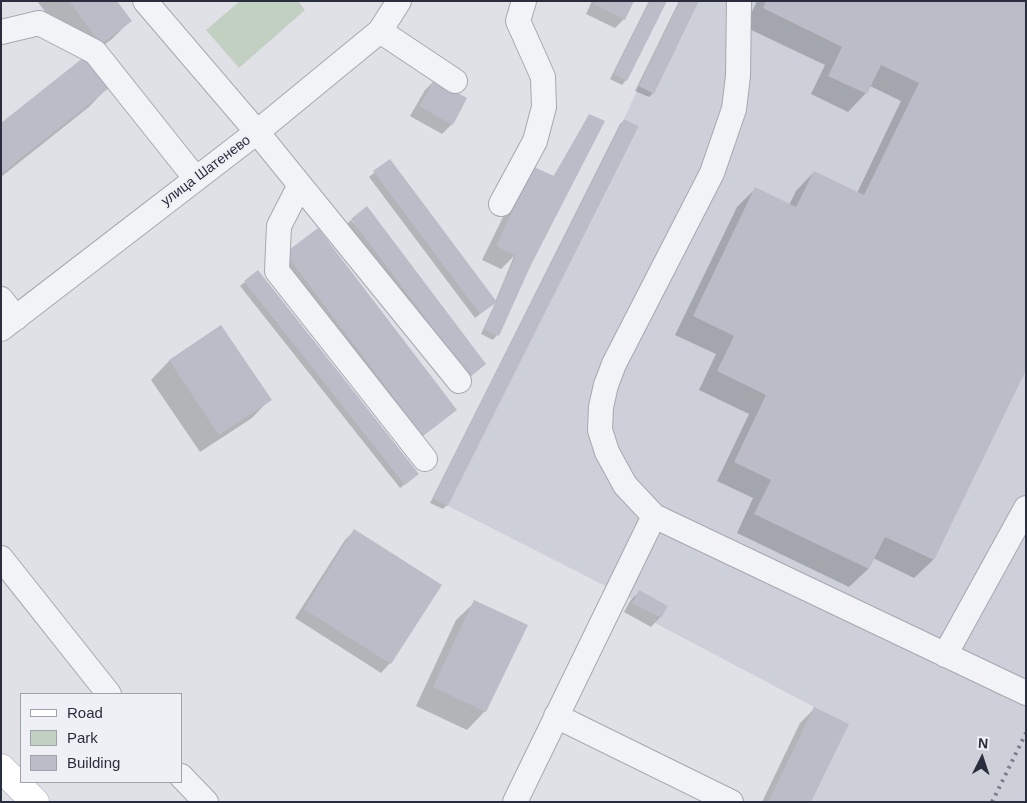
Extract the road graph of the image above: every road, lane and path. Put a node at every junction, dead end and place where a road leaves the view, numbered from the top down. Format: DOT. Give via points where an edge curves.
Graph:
graph roads {
  1 [pos="145,1"];
  2 [pos="399,1"];
  3 [pos="524,1"];
  4 [pos="739,1"];
  5 [pos="1,32"];
  6 [pos="380,32"];
  7 [pos="455,81"];
  8 [pos="257,132"];
  9 [pos="196,179"];
  10 [pos="300,185"];
  11 [pos="501,204"];
  12 [pos="1,299"];
  13 [pos="8,323"];
  14 [pos="460,381"];
  15 [pos="425,458"];
  16 [pos="1026,508"];
  17 [pos="654,516"];
  18 [pos="1,558"];
  19 [pos="945,655"];
  20 [pos="108,693"];
  21 [pos="1026,693"];
  22 [pos="556,716"];
  23 [pos="1,768"];
  24 [pos="182,777"];
  25 [pos="35,802"];
  26 [pos="206,802"];
  27 [pos="515,802"];
  28 [pos="731,802"];
  1 -- 8 [label="street"];
  2 -- 6 [label="street, улица Шатенево"];
  3 -- 11 [label="street" via="518,21 543,77 544,108 535,141"];
  4 -- 17 [label="street" via="734,109 712,173 614,364 601,407 600,430 607,452 625,485"];
  5 -- 9 [label="street" via="39,23 95,52"];
  6 -- 7 [label="street"];
  6 -- 8 [label="street, улица Шатенево"];
  8 -- 9 [label="street, улица Шатенево"];
  8 -- 10 [label="street"];
  9 -- 13 [label="street, улица Шатенево"];
  10 -- 14 [label="street"];
  10 -- 15 [label="street" via="279,226 276,271"];
  12 -- 13 [label="street"];
  16 -- 19 [label="street"];
  17 -- 19 [label="street"];
  17 -- 22 [label="street"];
  18 -- 20 [label="street"];
  19 -- 21 [label="street"];
  22 -- 27 [label="street"];
  22 -- 28 [label="street"];
  23 -- 25 [label="main road"];
  24 -- 26 [label="street"];
}
